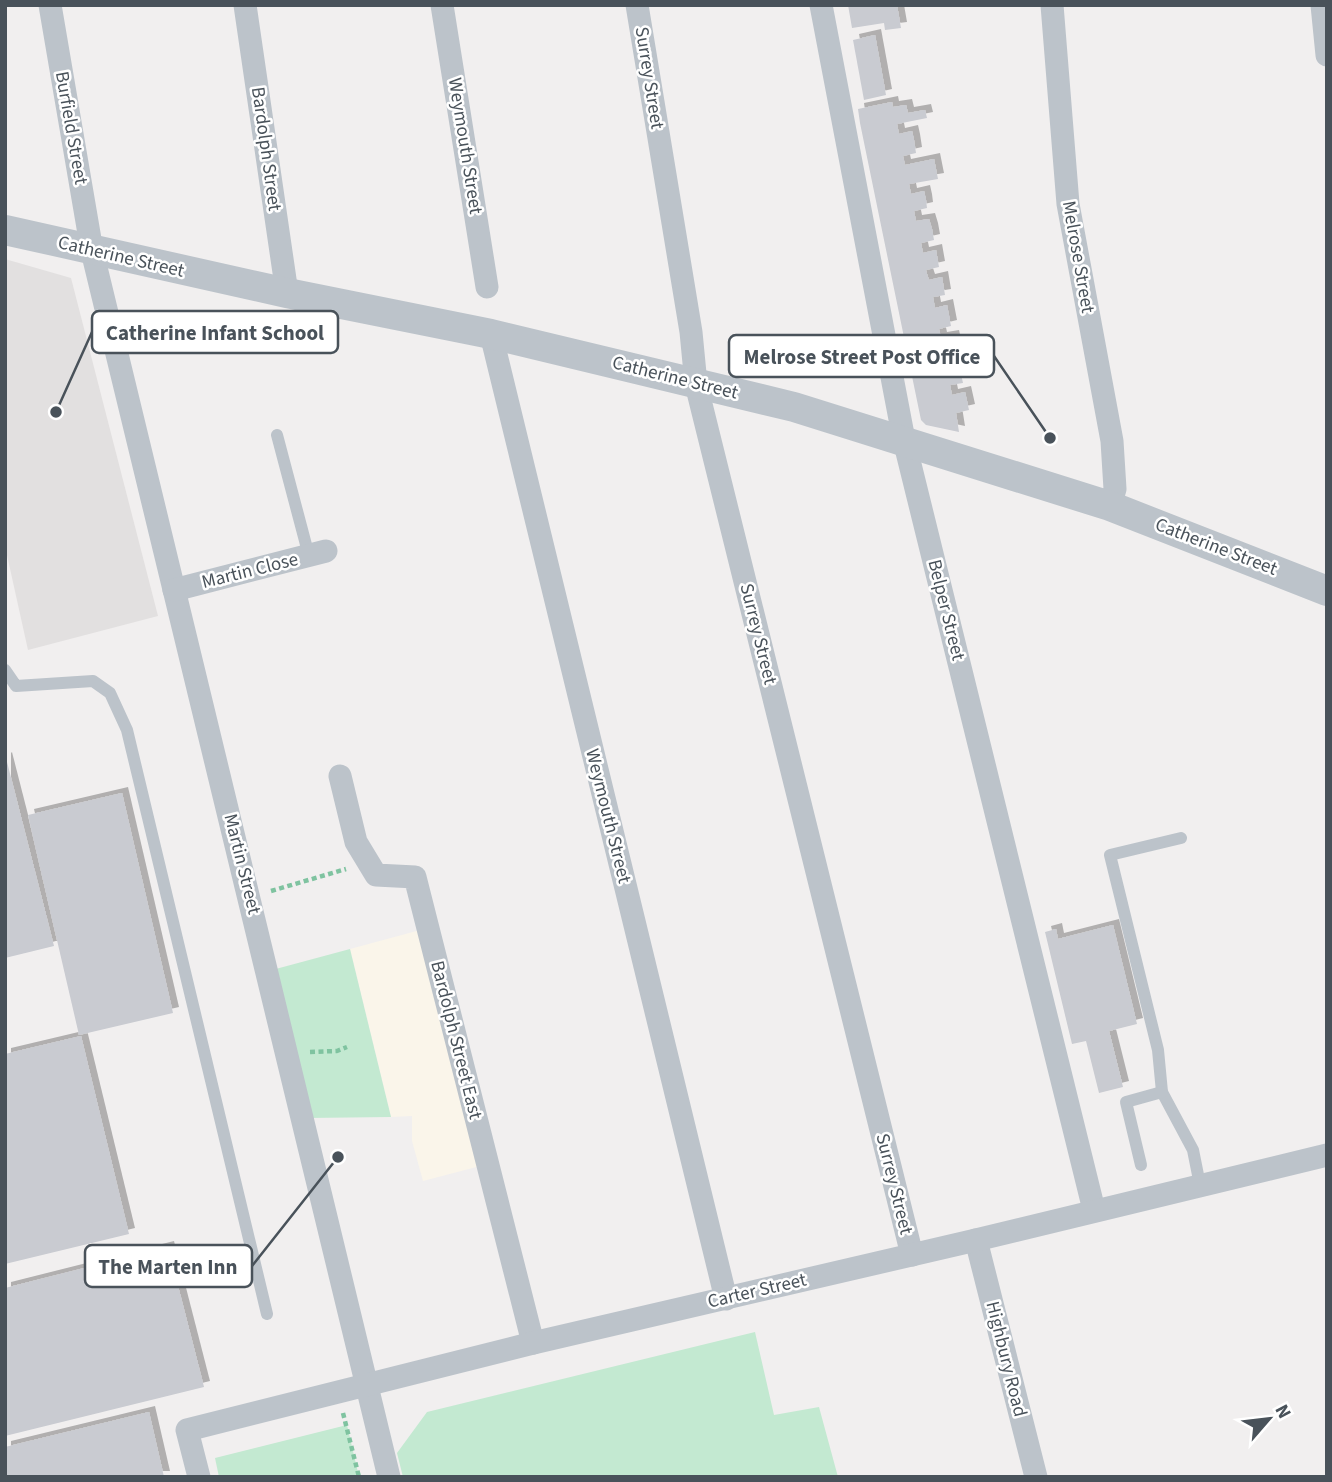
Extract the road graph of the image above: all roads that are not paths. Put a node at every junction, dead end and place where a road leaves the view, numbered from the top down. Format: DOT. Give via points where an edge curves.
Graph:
graph roads {
  1 [pos="50,5"];
  2 [pos="245,5"];
  3 [pos="442,5"];
  4 [pos="637,5"];
  5 [pos="821,5"];
  6 [pos="1052,5"];
  7 [pos="1322,5"];
  8 [pos="1327,55"];
  9 [pos="5,230"];
  10 [pos="92,251"];
  11 [pos="487,287"];
  12 [pos="287,293"];
  13 [pos="491,334"];
  14 [pos="696,384"];
  15 [pos="277,435"];
  16 [pos="904,440"];
  17 [pos="1110,506"];
  18 [pos="317,554"];
  19 [pos="1319,583"];
  20 [pos="174,590"];
  21 [pos="5,670"];
  22 [pos="340,776"];
  23 [pos="1181,838"];
  24 [pos="1162,1093"];
  25 [pos="1327,1155"];
  26 [pos="1141,1164"];
  27 [pos="1200,1185"];
  28 [pos="1094,1210"];
  29 [pos="976,1240"];
  30 [pos="912,1255"];
  31 [pos="726,1298"];
  32 [pos="267,1314"];
  33 [pos="533,1343"];
  34 [pos="367,1387"];
  35 [pos="199,1477"];
  36 [pos="389,1477"];
  37 [pos="1036,1477"];
  1 -- 10 [label="street, Burfield Street"];
  2 -- 12 [label="street, Bardolph Street"];
  3 -- 11 [label="street, Weymouth Street"];
  4 -- 14 [label="street, Surrey Street"];
  5 -- 16 [label="street, Belper Street"];
  6 -- 17 [label="street, Melrose Street" via="1068,204 1112,441 1115,489"];
  7 -- 8 [label="street"];
  9 -- 10 [label="street, Catherine Street"];
  10 -- 12 [label="street, Catherine Street"];
  10 -- 20 [label="street, Martin Street"];
  12 -- 13 [label="street, Catherine Street"];
  13 -- 14 [label="street, Catherine Street"];
  13 -- 31 [label="street, Weymouth Street"];
  14 -- 16 [label="street, Catherine Street"];
  14 -- 30 [label="street, Surrey Street"];
  15 -- 18 [label="lane"];
  16 -- 17 [label="street, Catherine Street"];
  16 -- 28 [label="street, Belper Street"];
  17 -- 19 [label="street, Catherine Street"];
  18 -- 20 [label="street, Martin Close"];
  20 -- 34 [label="street, Martin Street"];
  21 -- 32 [label="lane" via="16,686 93,681 110,693 127,730"];
  22 -- 33 [label="street, Bardolph Street East" via="356,842 376,875 415,877"];
  23 -- 24 [label="lane" via="1110,855 1158,1050"];
  24 -- 26 [label="lane" via="1126,1102"];
  24 -- 27 [label="lane" via="1193,1150"];
  25 -- 27 [label="street, Carter Street"];
  27 -- 28 [label="street, Carter Street"];
  28 -- 29 [label="street, Carter Street"];
  29 -- 30 [label="street, Carter Street"];
  29 -- 37 [label="street, Highbury Road"];
  30 -- 31 [label="street, Carter Street"];
  31 -- 33 [label="street, Carter Street"];
  33 -- 34 [label="street, Carter Street"];
  34 -- 35 [label="street, Carter Street" via="187,1430"];
  34 -- 36 [label="street, Martin Street"];
}
